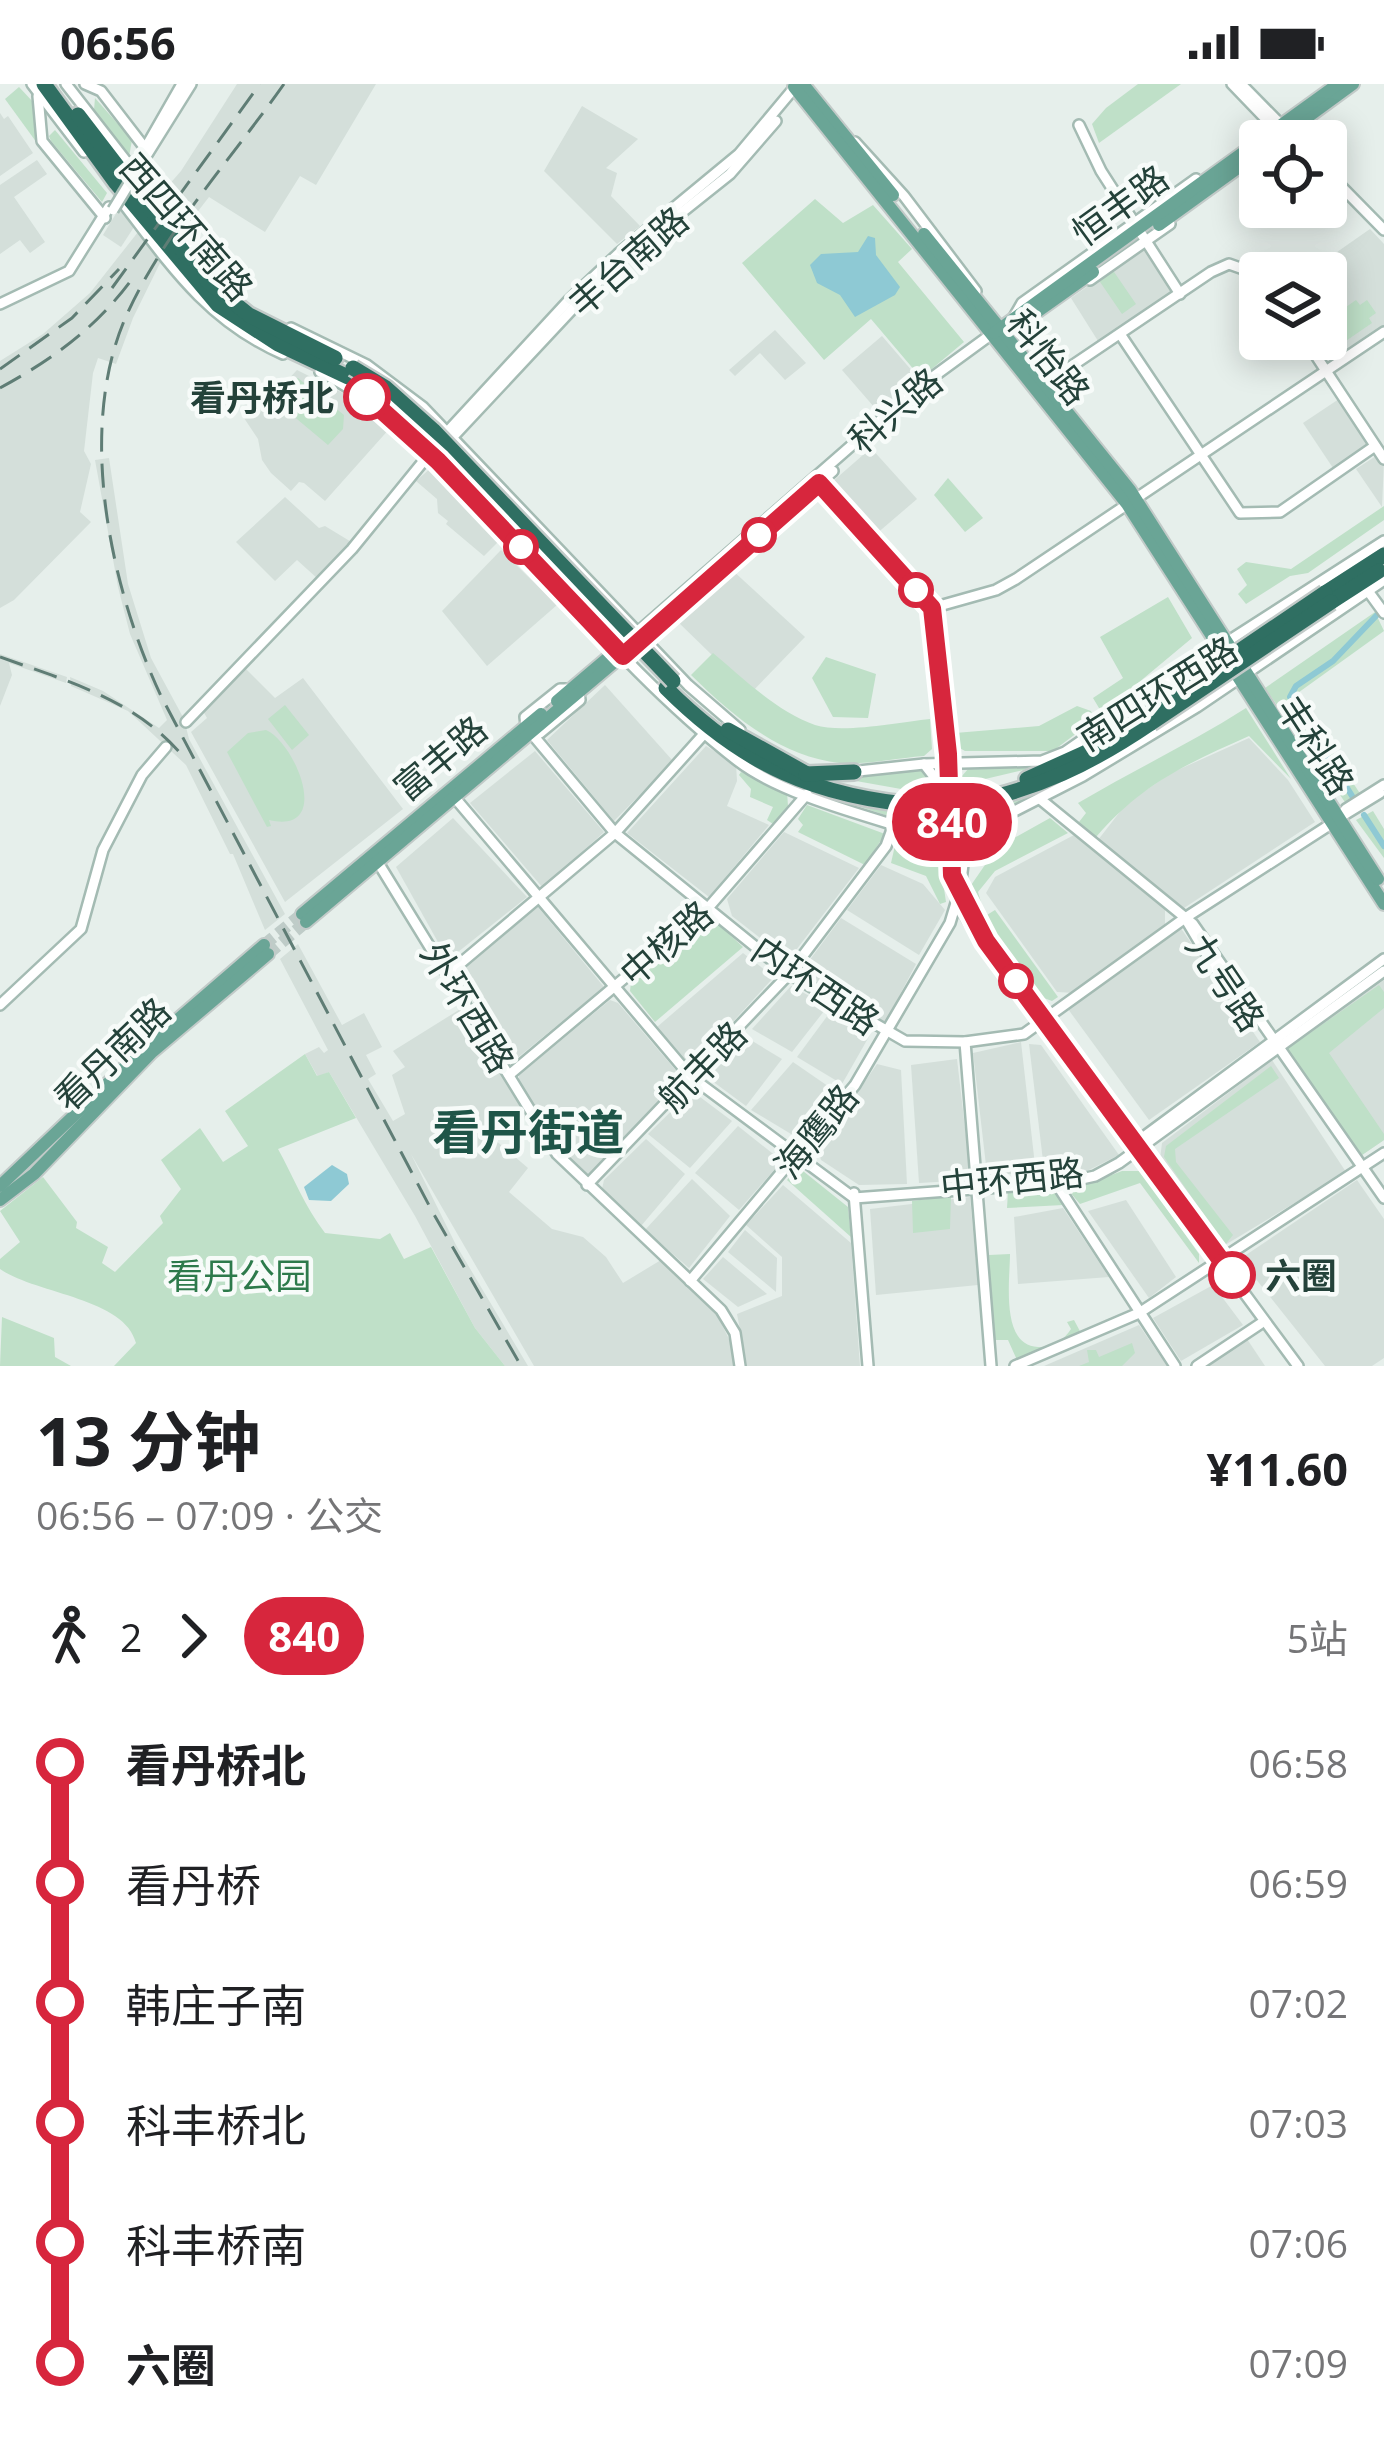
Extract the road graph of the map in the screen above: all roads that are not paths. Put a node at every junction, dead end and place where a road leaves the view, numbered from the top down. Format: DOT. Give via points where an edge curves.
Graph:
graph roads {
  1 [pos="57,84"];
  2 [pos="66,84"];
  3 [pos="86,84"];
  4 [pos="186,84"];
  5 [pos="1232,84"];
  6 [pos="1241,84"];
  7 [pos="1338,84"];
  8 [pos="1353,84"];
  9 [pos="797,86"];
  10 [pos="38,87"];
  11 [pos="107,98"];
  12 [pos="85,111"];
  13 [pos="1269,120"];
  14 [pos="1271,120"];
  15 [pos="1300,120"];
  16 [pos="1304,120"];
  17 [pos="63,125"];
  18 [pos="1079,125"];
  19 [pos="50,148"];
  20 [pos="147,150"];
  21 [pos="1239,163"];
  22 [pos="1347,197"];
  23 [pos="109,212"];
  24 [pos="1141,232"];
  25 [pos="1384,233"];
  26 [pos="1239,267"];
  27 [pos="1180,293"];
  28 [pos="197,296"];
  29 [pos="0,304"];
  30 [pos="234,319"];
  31 [pos="1004,330"];
  32 [pos="1384,332"];
  33 [pos="1120,334"];
  34 [pos="305,349"];
  35 [pos="338,349"];
  36 [pos="1318,360"];
  37 [pos="1326,372"];
  38 [pos="346,374"];
  39 [pos="1045,384"];
  40 [pos="430,414"];
  41 [pos="407,432"];
  42 [pos="450,434"];
  43 [pos="1376,446"];
  44 [pos="431,454"];
  45 [pos="1202,455"];
  46 [pos="1384,458"];
  47 [pos="513,500"];
  48 [pos="1131,501"];
  49 [pos="494,518"];
  50 [pos="1384,541"];
  51 [pos="1384,555"];
  52 [pos="1384,568"];
  53 [pos="1362,569"];
  54 [pos="1384,580"];
  55 [pos="1368,591"];
  56 [pos="1328,598"];
  57 [pos="932,608"];
  58 [pos="1384,613"];
  59 [pos="626,619"];
  60 [pos="641,635"];
  61 [pos="605,637"];
  62 [pos="1222,645"];
  63 [pos="620,652"];
  64 [pos="1242,676"];
  65 [pos="669,685"];
  66 [pos="1148,719"];
  67 [pos="186,722"];
  68 [pos="529,729"];
  69 [pos="740,730"];
  70 [pos="704,734"];
  71 [pos="166,747"];
  72 [pos="740,752"];
  73 [pos="1113,758"];
  74 [pos="961,763"];
  75 [pos="924,764"];
  76 [pos="946,764"];
  77 [pos="1081,767"];
  78 [pos="1039,769"];
  79 [pos="786,770"];
  80 [pos="854,772"];
  81 [pos="806,774"];
  82 [pos="768,779"];
  83 [pos="1384,788"];
  84 [pos="814,796"];
  85 [pos="455,798"];
  86 [pos="964,798"];
  87 [pos="1040,800"];
  88 [pos="927,801"];
  89 [pos="1335,821"];
  90 [pos="939,823"];
  91 [pos="900,826"];
  92 [pos="616,833"];
  93 [pos="972,833"];
  94 [pos="950,839"];
  95 [pos="1361,852"];
  96 [pos="375,858"];
  97 [pos="1376,866"];
  98 [pos="1384,888"];
  99 [pos="539,898"];
  100 [pos="958,899"];
  101 [pos="1384,904"];
  102 [pos="708,908"];
  103 [pos="304,918"];
  104 [pos="1184,919"];
  105 [pos="1384,959"];
  106 [pos="1384,971"];
  107 [pos="448,973"];
  108 [pos="789,974"];
  109 [pos="615,988"];
  110 [pos="0,1005"];
  111 [pos="1042,1021"];
  112 [pos="886,1032"];
  113 [pos="965,1042"];
  114 [pos="1272,1045"];
  115 [pos="509,1075"];
  116 [pos="691,1077"];
  117 [pos="1135,1148"];
  118 [pos="1384,1153"];
  119 [pos="797,1156"];
  120 [pos="1360,1169"];
  121 [pos="1054,1181"];
  122 [pos="0,1186"];
  123 [pos="587,1186"];
  124 [pos="977,1186"];
  125 [pos="854,1196"];
  126 [pos="1384,1198"];
  127 [pos="0,1200"];
  128 [pos="1384,1208"];
  129 [pos="1219,1263"];
  130 [pos="690,1281"];
  131 [pos="1139,1313"];
  132 [pos="1260,1324"];
  133 [pos="740,1366"];
  134 [pos="868,1366"];
  135 [pos="991,1366"];
  136 [pos="1015,1366"];
  137 [pos="1175,1366"];
  138 [pos="1197,1366"];
  139 [pos="1295,1366"];
  1 -- 34 [label="highway, 西四环南路" via="212,286"];
  2 -- 12 [label="street, 西四环南路"];
  3 -- 11 [label="street"];
  4 -- 20 [label="street"];
  5 -- 13 [label="street"];
  6 -- 14 [label="street"];
  7 -- 15 [label="main road"];
  8 -- 16 [label="main road"];
  9 -- 31 [label="main road, 科怡路"];
  9 -- 31 [label="main road, 科怡路"];
  9 -- 42 [label="street, 丰台南路" via="739,165 607,272"];
  10 -- 17 [label="street, 西四环南路"];
  10 -- 19 [label="street" via="39,135"];
  10 -- 30 [label="highway, 西四环南路" via="187,273"];
  11 -- 12 [label="street" via="90,96"];
  11 -- 20 [label="street"];
  12 -- 35 [label="street, 西四环南路" via="215,278 250,308"];
  17 -- 19 [label="street" via="46,130"];
  17 -- 28 [label="street, 西四环南路"];
  18 -- 24 [label="street"];
  19 -- 23 [label="street"];
  20 -- 23 [label="street, bridge"];
  21 -- 24 [label="main road, 恒丰路"];
  22 -- 25 [label="street"];
  23 -- 29 [label="street" via="69,271"];
  24 -- 27 [label="street"];
  24 -- 31 [label="main road, 恒丰路"];
  26 -- 27 [label="street" via="1229,264"];
  27 -- 33 [label="street"];
  28 -- 30 [label="highway"];
  28 -- 38 [label="street, 西四环南路" via="253,340"];
  30 -- 34 [label="highway, 西四环南路"];
  31 -- 39 [label="main road, 科怡路"];
  31 -- 48 [label="main road, 科怡路"];
  31 -- 60 [label="street, 科兴路" via="915,390"];
  32 -- 37 [label="street"];
  33 -- 39 [label="street"];
  33 -- 45 [label="street"];
  34 -- 35 [label="highway"];
  34 -- 38 [label="highway, 西四环南路"];
  35 -- 40 [label="street, 西四环南路"];
  36 -- 37 [label="street"];
  37 -- 43 [label="street"];
  37 -- 45 [label="street"];
  38 -- 41 [label="street, 西四环南路"];
  38 -- 65 [label="highway, 西四环南路, bridge" via="386,388 434,430"];
  39 -- 48 [label="main road, 科怡路"];
  40 -- 41 [label="street" via="426,429"];
  40 -- 42 [label="street, 西四环南路"];
  41 -- 44 [label="street, 西四环南路"];
  42 -- 44 [label="street, 丰台南路"];
  42 -- 47 [label="street, 西四环南路"];
  43 -- 45 [label="street" via="1280,512 1240,513"];
  43 -- 46 [label="street"];
  44 -- 49 [label="street, 西四环南路"];
  44 -- 67 [label="street, 丰台南路" via="342,561"];
  45 -- 48 [label="street"];
  47 -- 49 [label="street"];
  47 -- 59 [label="street, 西四环南路"];
  48 -- 57 [label="street" via="1010,582"];
  48 -- 62 [label="main road, 科怡路"];
  49 -- 61 [label="street, 西四环南路"];
  50 -- 53 [label="highway"];
  50 -- 62 [label="street, 南四环西路"];
  51 -- 53 [label="highway"];
  52 -- 56 [label="highway"];
  53 -- 56 [label="highway"];
  54 -- 55 [label="street, 南四环西路"];
  55 -- 58 [label="street"];
  55 -- 64 [label="street, 南四环西路"];
  56 -- 66 [label="highway, bridge"];
  59 -- 60 [label="street, 西四环南路"];
  59 -- 61 [label="street"];
  60 -- 63 [label="main road, 富丰路"];
  60 -- 69 [label="street, 西四环南路"];
  61 -- 63 [label="street, 西四环南路"];
  62 -- 64 [label="main road, 科怡路"];
  62 -- 78 [label="street, 南四环西路"];
  63 -- 68 [label="main road, 富丰路"];
  63 -- 70 [label="street, 西四环南路"];
  64 -- 73 [label="street, 南四环西路"];
  64 -- 89 [label="main road, 丰科路"];
  65 -- 72 [label="highway, 西四环南路"];
  65 -- 79 [label="highway, 西四环南路"];
  66 -- 77 [label="highway, 南四环西路"];
  66 -- 78 [label="highway"];
  68 -- 85 [label="main road, 富丰路"];
  68 -- 92 [label="street, 内环西路"];
  68 -- 96 [label="main road, 富丰路"];
  69 -- 79 [label="highway"];
  69 -- 80 [label="street, 西四环南路" via="809,766"];
  70 -- 82 [label="street, 西四环南路"];
  70 -- 92 [label="street"];
  71 -- 110 [label="street" via="142,775 104,850 80,929"];
  72 -- 79 [label="highway, 西四环南路"];
  72 -- 82 [label="highway"];
  73 -- 77 [label="highway"];
  73 -- 87 [label="street, 南四环西路"];
  74 -- 76 [label="street, 南四环西路"];
  74 -- 78 [label="street, 南四环西路"];
  74 -- 93 [label="street" via="954,776 958,823"];
  75 -- 76 [label="street, 西四环南路"];
  75 -- 80 [label="street, 西四环南路"];
  75 -- 90 [label="street" via="935,778"];
  76 -- 94 [label="street"];
  77 -- 86 [label="highway, 南四环西路" via="1018,792"];
  78 -- 86 [label="highway, 南四环西路"];
  79 -- 81 [label="highway, 西四环南路"];
  79 -- 84 [label="highway"];
  79 -- 88 [label="highway, 西四环南路" via="876,802"];
  80 -- 81 [label="highway"];
  81 -- 88 [label="highway, 西四环南路"];
  82 -- 84 [label="street, 西四环南路"];
  83 -- 89 [label="street, 内环西路"];
  84 -- 91 [label="street, 西四环南路"];
  84 -- 102 [label="street, 中核路"];
  85 -- 96 [label="main road, 富丰路"];
  85 -- 99 [label="street"];
  86 -- 88 [label="highway, 西四环南路"];
  87 -- 93 [label="street, 南四环西路"];
  87 -- 104 [label="street, 九号路"];
  89 -- 95 [label="main road, 丰科路"];
  89 -- 101 [label="main road, 丰科路"];
  89 -- 104 [label="street, 内环西路"];
  90 -- 91 [label="street" via="930,830"];
  90 -- 94 [label="street"];
  91 -- 94 [label="street, 西四环南路"];
  91 -- 108 [label="street, 航丰路"];
  92 -- 99 [label="street"];
  92 -- 102 [label="street, 内环西路"];
  93 -- 94 [label="street, 南四环西路"];
  93 -- 100 [label="street, 海鹰路"];
  94 -- 100 [label="street"];
  94 -- 100 [label="street" via="947,877"];
  95 -- 97 [label="main road"];
  95 -- 98 [label="main road, 丰科路"];
  96 -- 103 [label="main road"];
  96 -- 107 [label="street, 外环西路"];
  99 -- 107 [label="street"];
  99 -- 109 [label="street"];
  100 -- 111 [label="street"];
  100 -- 112 [label="street, 海鹰路"];
  102 -- 108 [label="street, 内环西路"];
  102 -- 109 [label="street, 中核路"];
  104 -- 111 [label="street, 内环西路"];
  104 -- 114 [label="street, 九号路"];
  105 -- 114 [label="street, 中环西路"];
  106 -- 114 [label="street, 中环西路"];
  107 -- 115 [label="street, 外环西路"];
  108 -- 112 [label="street, 内环西路"];
  108 -- 116 [label="street, 航丰路"];
  109 -- 115 [label="street, 中核路"];
  109 -- 116 [label="street"];
  111 -- 113 [label="street, 内环西路" via="1015,1037"];
  111 -- 117 [label="street"];
  112 -- 113 [label="street, 内环西路" via="916,1044"];
  112 -- 119 [label="street, 海鹰路"];
  113 -- 124 [label="street"];
  114 -- 117 [label="street, 中环西路"];
  114 -- 120 [label="street, 九号路"];
  115 -- 123 [label="street, 外环西路" via="557,1154"];
  116 -- 119 [label="street"];
  116 -- 123 [label="street, 航丰路"];
  117 -- 121 [label="street, 中环西路" via="1098,1175"];
  117 -- 129 [label="street"];
  118 -- 120 [label="street"];
  119 -- 125 [label="street"];
  119 -- 130 [label="street, 海鹰路"];
  120 -- 126 [label="street, 九号路"];
  120 -- 128 [label="street, 九号路"];
  120 -- 129 [label="street"];
  121 -- 124 [label="street, 中环西路"];
  121 -- 131 [label="street"];
  122 -- 127 [label="main road, 看丹南路" via="146,1047 266,950"];
  123 -- 130 [label="street, 外环西路"];
  124 -- 125 [label="street, 中环西路"];
  124 -- 135 [label="street"];
  125 -- 134 [label="street"];
  129 -- 131 [label="street"];
  129 -- 132 [label="street"];
  129 -- 139 [label="street"];
  130 -- 133 [label="street, 外环西路" via="730,1322"];
  131 -- 136 [label="street"];
  131 -- 137 [label="street"];
  132 -- 138 [label="street"];
  132 -- 139 [label="street"];
}
